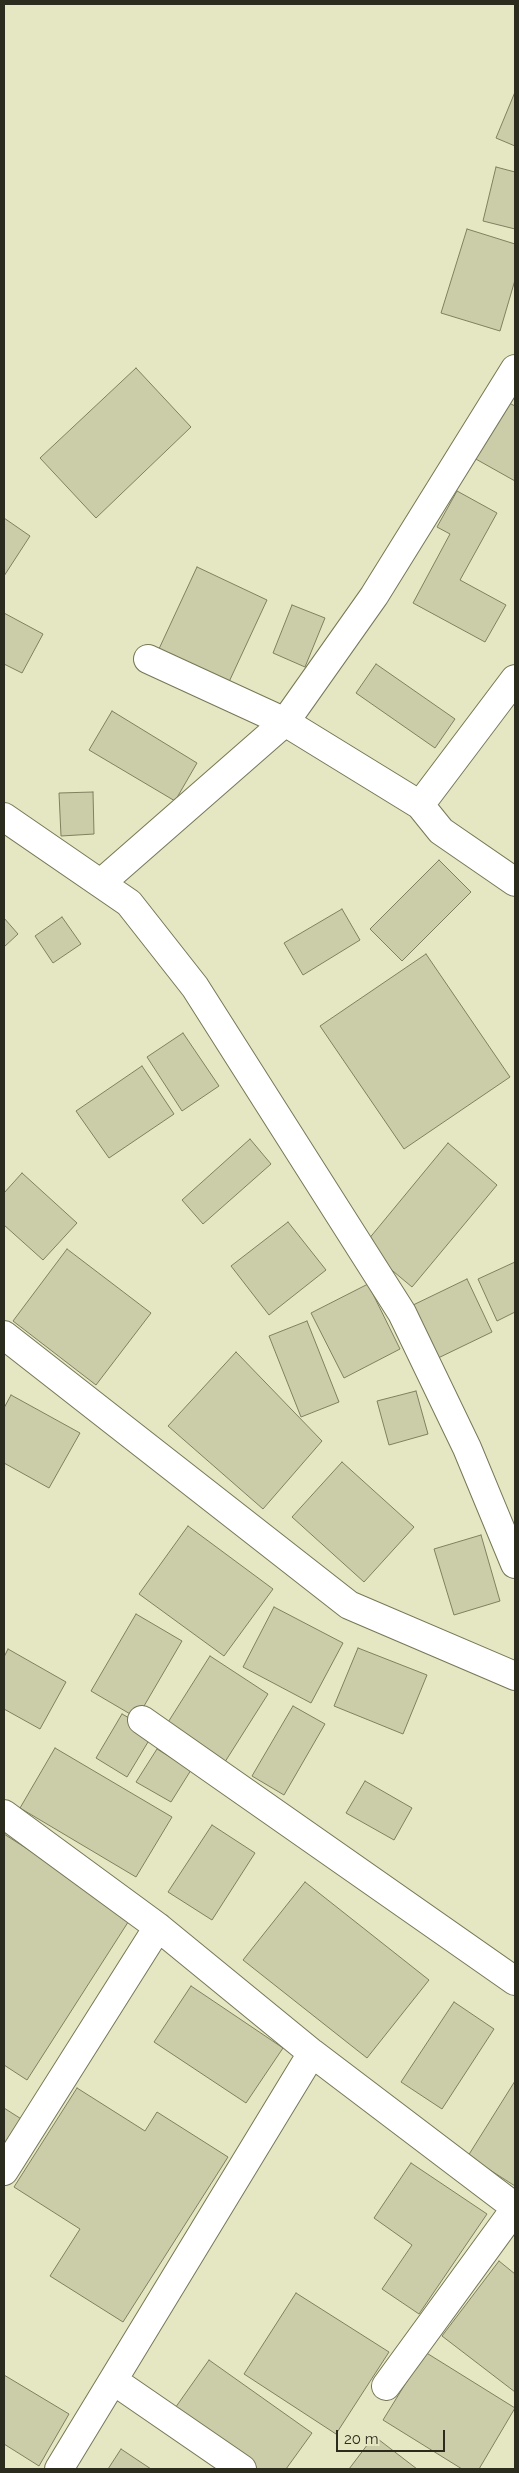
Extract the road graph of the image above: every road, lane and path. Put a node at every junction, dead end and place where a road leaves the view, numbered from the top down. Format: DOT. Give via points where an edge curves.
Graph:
graph roads {
  1 [pos="515,370"];
  2 [pos="148,658"];
  3 [pos="515,679"];
  4 [pos="285,722"];
  5 [pos="420,805"];
  6 [pos="4,816"];
  7 [pos="515,882"];
  8 [pos="101,883"];
  9 [pos="4,1335"];
  10 [pos="515,1564"];
  11 [pos="515,1676"];
  12 [pos="142,1720"];
  13 [pos="4,1814"];
  14 [pos="158,1927"];
  15 [pos="515,1981"];
  16 [pos="312,2053"];
  17 [pos="4,2171"];
  18 [pos="515,2208"];
  19 [pos="114,2382"];
  20 [pos="386,2386"];
  21 [pos="59,2469"];
  22 [pos="242,2469"];
  1 -- 4 [label="street" via="374,596"];
  2 -- 4 [label="street"];
  3 -- 5 [label="street"];
  4 -- 5 [label="street"];
  4 -- 8 [label="street"];
  5 -- 7 [label="street" via="441,831"];
  6 -- 8 [label="street"];
  8 -- 10 [label="street" via="129,903 196,988 402,1313 467,1448"];
  9 -- 11 [label="street" via="349,1605"];
  12 -- 15 [label="street"];
  13 -- 14 [label="street"];
  14 -- 16 [label="street"];
  14 -- 17 [label="street"];
  16 -- 18 [label="street"];
  16 -- 19 [label="street"];
  18 -- 20 [label="street"];
  19 -- 21 [label="street"];
  19 -- 22 [label="street"];
}
